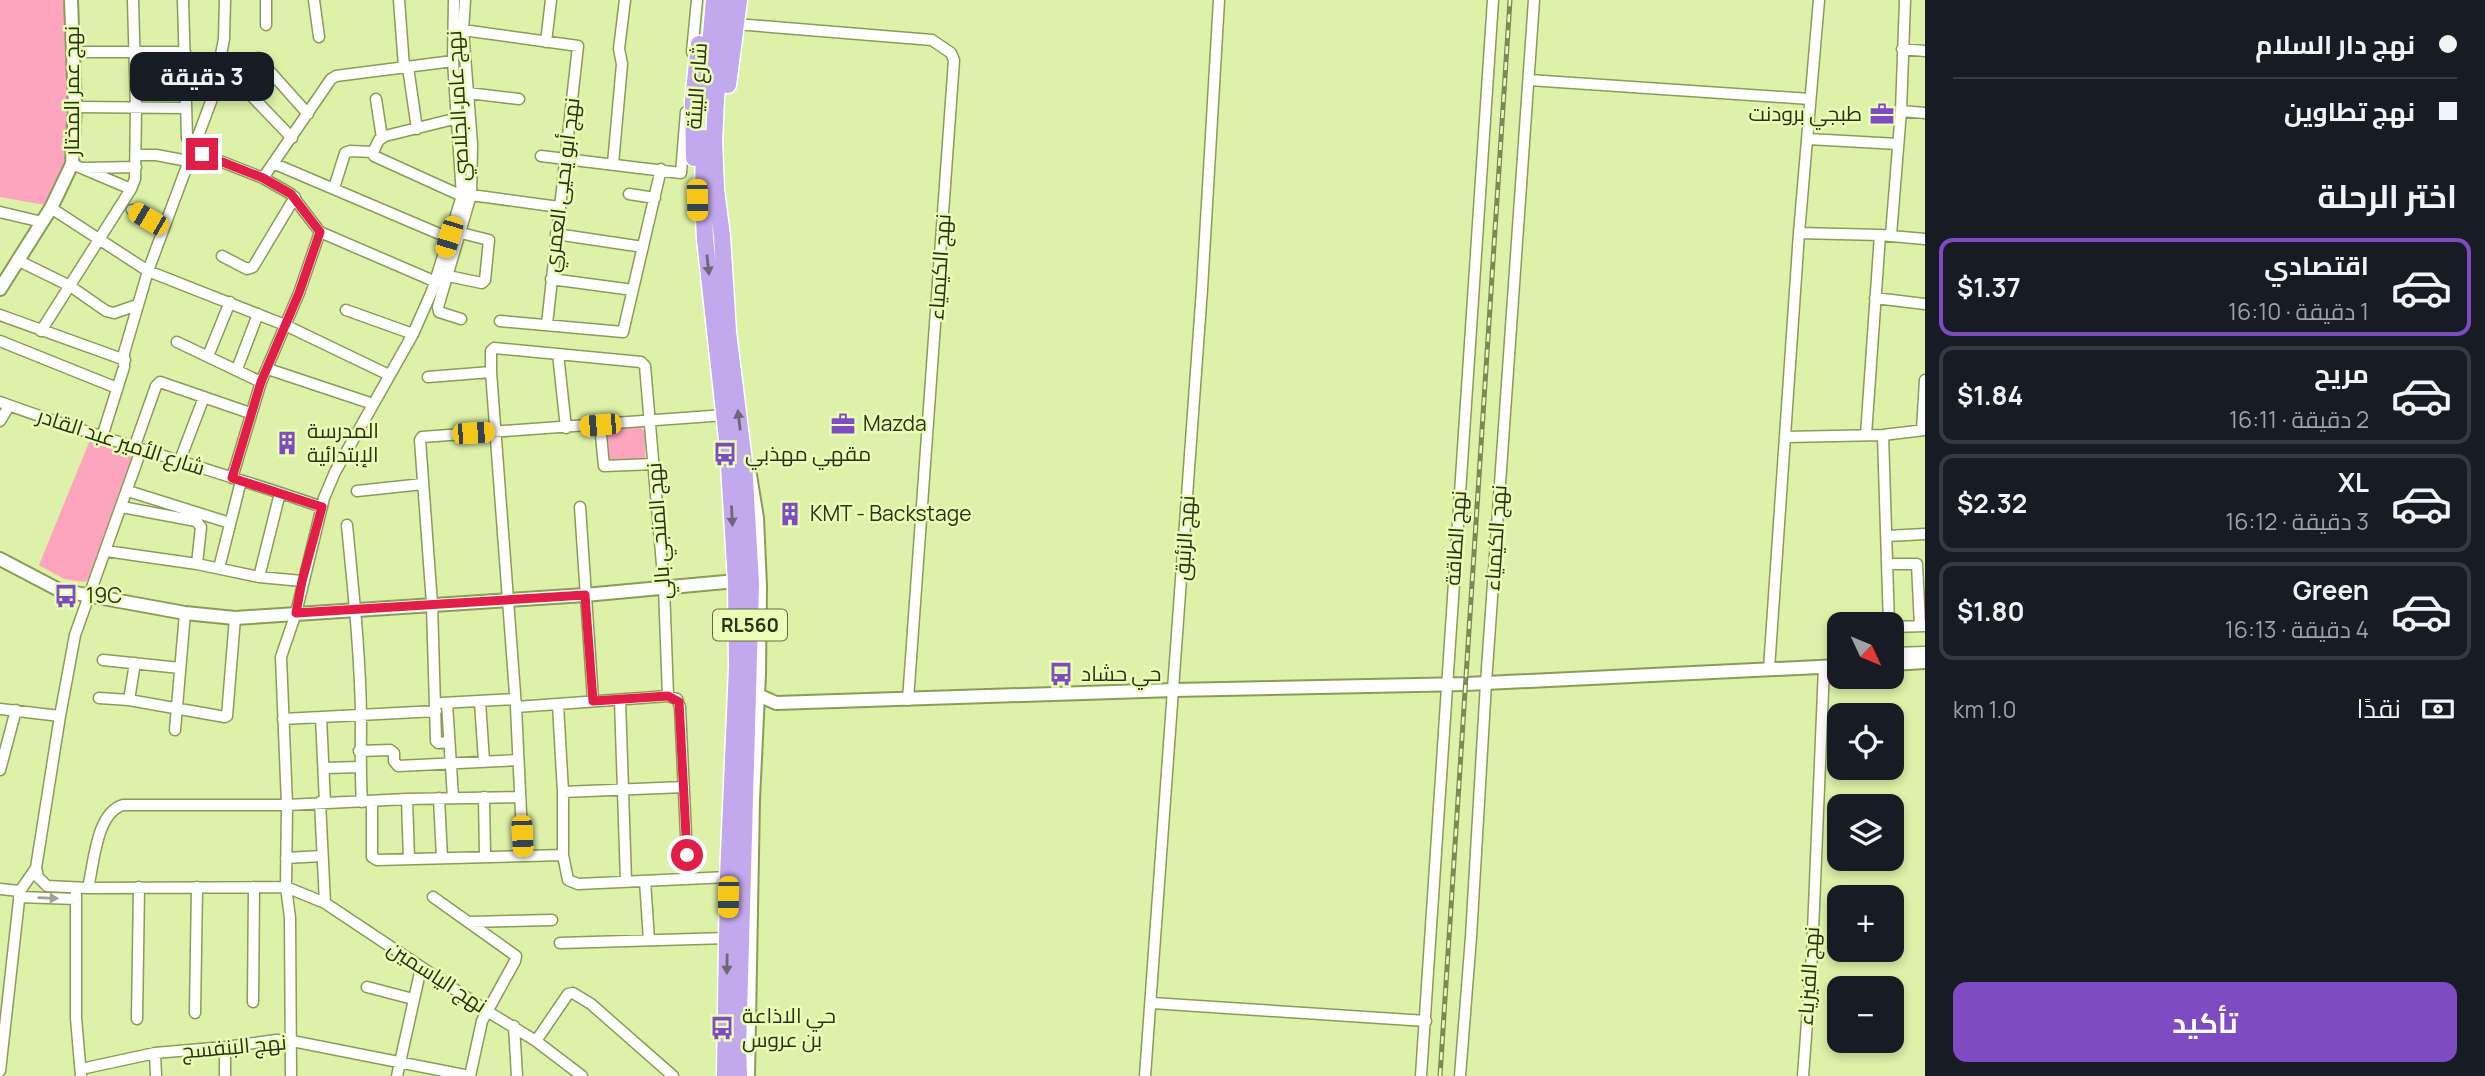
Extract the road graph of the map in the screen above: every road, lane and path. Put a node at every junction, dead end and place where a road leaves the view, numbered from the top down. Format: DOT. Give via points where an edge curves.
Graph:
graph roads {
  1 [pos="71,0"];
  2 [pos="133,0"];
  3 [pos="183,0"];
  4 [pos="225,0"];
  5 [pos="266,0"];
  6 [pos="314,0"];
  7 [pos="399,0"];
  8 [pos="454,0"];
  9 [pos="465,0"];
  10 [pos="551,0"];
  11 [pos="625,0"];
  12 [pos="697,0"];
  13 [pos="703,0"];
  14 [pos="714,0"];
  15 [pos="726,0"];
  16 [pos="739,0"];
  17 [pos="1219,0"];
  18 [pos="1493,0"];
  19 [pos="1534,0"];
  20 [pos="1819,0"];
  21 [pos="1905,0"];
  22 [pos="736,24"];
  23 [pos="266,25"];
  24 [pos="463,30"];
  25 [pos="319,37"];
  26 [pos="546,42"];
  27 [pos="1902,49"];
  28 [pos="135,51"];
  29 [pos="1925,51"];
  30 [pos="72,52"];
  31 [pos="185,52"];
  32 [pos="258,58"];
  33 [pos="453,61"];
  34 [pos="406,67"];
  35 [pos="1529,80"];
  36 [pos="244,88"];
  37 [pos="468,93"];
  38 [pos="376,99"];
  39 [pos="519,99"];
  40 [pos="1810,99"];
  41 [pos="75,107"];
  42 [pos="186,107"];
  43 [pos="136,108"];
  44 [pos="1901,111"];
  45 [pos="1925,113"];
  46 [pos="308,114"];
  47 [pos="458,118"];
  48 [pos="417,129"];
  49 [pos="292,138"];
  50 [pos="382,138"];
  51 [pos="1808,139"];
  52 [pos="1898,144"];
  53 [pos="194,150"];
  54 [pos="373,152"];
  55 [pos="136,155"];
  56 [pos="541,156"];
  57 [pos="566,159"];
  58 [pos="188,161"];
  59 [pos="275,164"];
  60 [pos="613,164"];
  61 [pos="77,166"];
  62 [pos="136,167"];
  63 [pos="660,169"];
  64 [pos="263,178"];
  65 [pos="334,188"];
  66 [pos="131,189"];
  67 [pos="629,194"];
  68 [pos="466,195"];
  69 [pos="295,197"];
  70 [pos="655,198"];
  71 [pos="559,207"];
  72 [pos="51,208"];
  73 [pos="132,210"];
  74 [pos="0,212"];
  75 [pos="719,217"];
  76 [pos="42,222"];
  77 [pos="163,228"];
  78 [pos="320,232"];
  79 [pos="461,233"];
  80 [pos="1799,233"];
  81 [pos="556,234"];
  82 [pos="1886,235"];
  83 [pos="449,237"];
  84 [pos="99,239"];
  85 [pos="705,239"];
  86 [pos="1925,239"];
  87 [pos="643,247"];
  88 [pos="222,256"];
  89 [pos="17,261"];
  90 [pos="148,271"];
  91 [pos="448,276"];
  92 [pos="551,279"];
  93 [pos="436,282"];
  94 [pos="70,286"];
  95 [pos="0,289"];
  96 [pos="633,290"];
  97 [pos="1875,298"];
  98 [pos="230,302"];
  99 [pos="1925,304"];
  100 [pos="138,305"];
  101 [pos="346,310"];
  102 [pos="258,314"];
  103 [pos="0,315"];
  104 [pos="461,319"];
  105 [pos="500,321"];
  106 [pos="547,324"];
  107 [pos="285,325"];
  108 [pos="41,331"];
  109 [pos="413,334"];
  110 [pos="0,341"];
  111 [pos="177,342"];
  112 [pos="558,354"];
  113 [pos="208,356"];
  114 [pos="125,360"];
  115 [pos="237,369"];
  116 [pos="268,369"];
  117 [pos="491,372"];
  118 [pos="389,375"];
  119 [pos="428,377"];
  120 [pos="1925,380"];
  121 [pos="261,382"];
  122 [pos="117,388"];
  123 [pos="204,397"];
  124 [pos="5,404"];
  125 [pos="373,404"];
  126 [pos="250,413"];
  127 [pos="724,415"];
  128 [pos="0,421"];
  129 [pos="650,421"];
  130 [pos="600,425"];
  131 [pos="566,428"];
  132 [pos="1924,430"];
  133 [pos="496,431"];
  134 [pos="1866,435"];
  135 [pos="1883,435"];
  136 [pos="1785,437"];
  137 [pos="102,438"];
  138 [pos="137,449"];
  139 [pos="180,460"];
  140 [pos="744,462"];
  141 [pos="654,464"];
  142 [pos="237,479"];
  143 [pos="423,484"];
  144 [pos="128,491"];
  145 [pos="357,491"];
  146 [pos="280,493"];
  147 [pos="122,507"];
  148 [pos="322,507"];
  149 [pos="580,507"];
  150 [pos="230,523"];
  151 [pos="347,525"];
  152 [pos="1925,534"];
  153 [pos="1887,536"];
  154 [pos="106,551"];
  155 [pos="0,559"];
  156 [pos="197,564"];
  157 [pos="1887,564"];
  158 [pos="219,568"];
  159 [pos="259,577"];
  160 [pos="302,581"];
  161 [pos="736,582"];
  162 [pos="1922,584"];
  163 [pos="664,588"];
  164 [pos="585,595"];
  165 [pos="88,597"];
  166 [pos="509,599"];
  167 [pos="432,604"];
  168 [pos="355,609"];
  169 [pos="1890,612"];
  170 [pos="185,613"];
  171 [pos="296,613"];
  172 [pos="235,618"];
  173 [pos="1904,626"];
  174 [pos="1922,626"];
  175 [pos="1925,652"];
  176 [pos="1904,653"];
  177 [pos="103,660"];
  178 [pos="1925,662"];
  179 [pos="135,663"];
  180 [pos="1904,663"];
  181 [pos="1824,667"];
  182 [pos="1827,667"];
  183 [pos="180,668"];
  184 [pos="1769,669"];
  185 [pos="1486,683"];
  186 [pos="1446,684"];
  187 [pos="1174,690"];
  188 [pos="758,695"];
  189 [pos="668,696"];
  190 [pos="99,698"];
  191 [pos="620,700"];
  192 [pos="908,700"];
  193 [pos="129,701"];
  194 [pos="593,701"];
  195 [pos="480,702"];
  196 [pos="516,703"];
  197 [pos="776,704"];
  198 [pos="558,705"];
  199 [pos="440,706"];
  200 [pos="0,709"];
  201 [pos="16,710"];
  202 [pos="177,710"];
  203 [pos="60,716"];
  204 [pos="361,716"];
  205 [pos="321,717"];
  206 [pos="283,719"];
  207 [pos="756,719"];
  208 [pos="175,730"];
  209 [pos="359,751"];
  210 [pos="518,760"];
  211 [pos="484,761"];
  212 [pos="451,763"];
  213 [pos="325,768"];
  214 [pos="359,768"];
  215 [pos="0,770"];
  216 [pos="684,787"];
  217 [pos="622,789"];
  218 [pos="563,792"];
  219 [pos="484,797"];
  220 [pos="520,797"];
  221 [pos="439,798"];
  222 [pos="453,798"];
  223 [pos="407,799"];
  224 [pos="367,801"];
  225 [pos="323,803"];
  226 [pos="287,805"];
  227 [pos="523,855"];
  228 [pos="563,855"];
  229 [pos="323,856"];
  230 [pos="485,856"];
  231 [pos="286,858"];
  232 [pos="442,858"];
  233 [pos="410,859"];
  234 [pos="36,868"];
  235 [pos="728,877"];
  236 [pos="688,878"];
  237 [pos="626,881"];
  238 [pos="645,881"];
  239 [pos="139,887"];
  240 [pos="197,887"];
  241 [pos="254,887"];
  242 [pos="286,887"];
  243 [pos="76,888"];
  244 [pos="88,888"];
  245 [pos="0,889"];
  246 [pos="20,894"];
  247 [pos="433,897"];
  248 [pos="76,899"];
  249 [pos="325,903"];
  250 [pos="551,920"];
  251 [pos="469,922"];
  252 [pos="727,938"];
  253 [pos="649,940"];
  254 [pos="559,943"];
  255 [pos="421,968"];
  256 [pos="367,987"];
  257 [pos="413,999"];
  258 [pos="253,1002"];
  259 [pos="1152,1003"];
  260 [pos="487,1011"];
  261 [pos="195,1013"];
  262 [pos="137,1019"];
  263 [pos="1426,1021"];
  264 [pos="513,1026"];
  265 [pos="292,1041"];
  266 [pos="536,1041"];
  267 [pos="225,1048"];
  268 [pos="155,1053"];
  269 [pos="399,1062"];
  270 [pos="0,1071"];
  271 [pos="81,1072"];
  272 [pos="156,1076"];
  273 [pos="225,1076"];
  274 [pos="291,1076"];
  275 [pos="397,1076"];
  276 [pos="469,1076"];
  277 [pos="517,1076"];
  278 [pos="582,1076"];
  279 [pos="673,1076"];
  280 [pos="725,1076"];
  281 [pos="740,1076"];
  282 [pos="748,1076"];
  283 [pos="1145,1076"];
  284 [pos="1421,1076"];
  285 [pos="1460,1076"];
  286 [pos="1803,1076"];
  1 -- 30 [label="street, نهج عمر المختار"];
  2 -- 28 [label="street"];
  3 -- 31 [label="street"];
  4 -- 53 [label="street" via="224,39 213,96"];
  5 -- 23 [label="street"];
  6 -- 25 [label="street"];
  7 -- 34 [label="street"];
  8 -- 33 [label="street, نهج عامر الجلاصي"];
  9 -- 24 [label="street"];
  10 -- 26 [label="street"];
  11 -- 60 [label="street"];
  12 -- 63 [label="street" via="681,173"];
  13 -- 85 [label="highway" via="693,129 697,214"];
  14 -- 85 [label="highway, RL560" via="705,111"];
  15 -- 75 [label="highway, شارع البيئة / RL560" via="716,99"];
  16 -- 22 [label="highway"];
  17 -- 187 [label="street, نهج الزئبق"];
  18 -- 186 [label="street, نهج الطاقة"];
  19 -- 35 [label="street, نهج الكيمياء"];
  20 -- 40 [label="street"];
  21 -- 27 [label="street"];
  22 -- 75 [label="highway"];
  22 -- 192 [label="street, نهج الكيمياء" via="932,40 954,60"];
  24 -- 26 [label="street"];
  24 -- 37 [label="street"];
  26 -- 57 [label="street, نهج أبو يحيى العمري" via="578,46"];
  27 -- 29 [label="street"];
  27 -- 44 [label="street"];
  28 -- 30 [label="street"];
  28 -- 31 [label="street"];
  28 -- 43 [label="street"];
  30 -- 41 [label="street, نهج عمر المختار"];
  31 -- 42 [label="street"];
  32 -- 46 [label="street"];
  33 -- 34 [label="street"];
  33 -- 47 [label="street, نهج عامر الجلاصي"];
  34 -- 46 [label="street" via="336,76"];
  34 -- 48 [label="street"];
  35 -- 40 [label="street"];
  35 -- 185 [label="street, نهج الكيمياء"];
  36 -- 49 [label="street"];
  37 -- 39 [label="street"];
  37 -- 68 [label="street" via="472,144"];
  38 -- 50 [label="street"];
  40 -- 51 [label="street"];
  41 -- 43 [label="street"];
  41 -- 61 [label="street, نهج عمر المختار"];
  42 -- 43 [label="street"];
  42 -- 53 [label="street" via="187,138"];
  43 -- 55 [label="street"];
  44 -- 45 [label="street"];
  44 -- 52 [label="street"];
  46 -- 49 [label="street"];
  47 -- 48 [label="street"];
  47 -- 68 [label="street, نهج عامر الجلاصي"];
  48 -- 50 [label="street"];
  49 -- 59 [label="street"];
  50 -- 54 [label="street"];
  51 -- 52 [label="street"];
  51 -- 80 [label="street"];
  52 -- 82 [label="street"];
  53 -- 58 [label="street"];
  53 -- 64 [label="street"];
  54 -- 65 [label="street" via="345,153"];
  54 -- 68 [label="street"];
  55 -- 58 [label="street"];
  55 -- 62 [label="street"];
  56 -- 57 [label="street"];
  57 -- 60 [label="street"];
  57 -- 71 [label="street, نهج أبو يحيى العمري"];
  58 -- 77 [label="street"];
  59 -- 64 [label="street"];
  59 -- 65 [label="street"];
  60 -- 63 [label="street"];
  61 -- 62 [label="street"];
  61 -- 66 [label="street"];
  61 -- 72 [label="street, نهج عمر المختار"];
  62 -- 66 [label="street"];
  63 -- 70 [label="street"];
  64 -- 69 [label="street"];
  65 -- 83 [label="street"];
  66 -- 84 [label="street"];
  67 -- 70 [label="street"];
  68 -- 71 [label="street"];
  68 -- 79 [label="street"];
  68 -- 83 [label="street, نهج عامر الجلاصي"];
  69 -- 78 [label="street"];
  69 -- 88 [label="street" via="253,267 247,269"];
  70 -- 87 [label="street"];
  71 -- 81 [label="street, نهج أبو يحيى العمري"];
  72 -- 76 [label="street, نهج عمر المختار"];
  72 -- 84 [label="street"];
  73 -- 77 [label="street"];
  74 -- 76 [label="street"];
  140 -- 75 [label="highway, RL560, one-way"];
  76 -- 89 [label="street, نهج عمر المختار"];
  77 -- 90 [label="street"];
  78 -- 93 [label="street"];
  78 -- 107 [label="street"];
  79 -- 91 [label="street"];
  79 -- 91 [label="street" via="489,240 485,280"];
  80 -- 82 [label="street"];
  80 -- 136 [label="street"];
  81 -- 87 [label="street"];
  81 -- 92 [label="street, نهج أبو يحيى العمري"];
  82 -- 86 [label="street"];
  82 -- 97 [label="street"];
  83 -- 93 [label="street, نهج عامر الجلاصي"];
  84 -- 90 [label="street"];
  84 -- 94 [label="street"];
  85 -- 127 [label="highway, RL560, one-way"];
  87 -- 96 [label="street"];
  89 -- 94 [label="street"];
  89 -- 95 [label="street, نهج عمر المختار"];
  90 -- 98 [label="street"];
  90 -- 100 [label="street"];
  91 -- 104 [label="street" via="439,312"];
  92 -- 96 [label="street"];
  92 -- 106 [label="street, نهج أبو يحيى العمري"];
  93 -- 109 [label="street, نهج عامر الجلاصي"];
  94 -- 100 [label="street" via="109,312"];
  94 -- 108 [label="street"];
  96 -- 106 [label="street" via="623,332"];
  97 -- 99 [label="street"];
  97 -- 134 [label="street"];
  98 -- 102 [label="street"];
  98 -- 113 [label="street"];
  100 -- 114 [label="street"];
  101 -- 109 [label="street"];
  102 -- 107 [label="street"];
  102 -- 115 [label="street"];
  103 -- 108 [label="street"];
  105 -- 106 [label="street"];
  107 -- 116 [label="street"];
  107 -- 118 [label="street"];
  108 -- 114 [label="street"];
  109 -- 118 [label="street, نهج عامر الجلاصي"];
  110 -- 122 [label="street"];
  111 -- 113 [label="street"];
  112 -- 117 [label="street" via="492,349"];
  112 -- 129 [label="street, نهج المنجي بالي" via="641,362"];
  112 -- 131 [label="street"];
  113 -- 115 [label="street"];
  114 -- 122 [label="street"];
  115 -- 121 [label="street"];
  116 -- 121 [label="street"];
  116 -- 125 [label="street"];
  117 -- 119 [label="street"];
  117 -- 133 [label="street"];
  118 -- 125 [label="street, نهج عامر الجلاصي"];
  120 -- 132 [label="street"];
  121 -- 126 [label="street"];
  122 -- 137 [label="street"];
  123 -- 126 [label="street"];
  123 -- 138 [label="street" via="158,384"];
  123 -- 139 [label="street"];
  124 -- 128 [label="street"];
  124 -- 137 [label="street, شارع الأمير عبد القادر"];
  125 -- 148 [label="street, نهج عامر الجلاصي" via="335,472"];
  126 -- 142 [label="street"];
  127 -- 129 [label="street"];
  127 -- 161 [label="highway, RL560, one-way"];
  129 -- 130 [label="street"];
  129 -- 141 [label="street, نهج المنجي بالي"];
  130 -- 131 [label="street"];
  130 -- 141 [label="street" via="604,466"];
  131 -- 133 [label="street"];
  132 -- 135 [label="street"];
  133 -- 143 [label="street" via="425,436 420,440"];
  133 -- 166 [label="street"];
  134 -- 135 [label="street"];
  134 -- 136 [label="street"];
  135 -- 153 [label="street"];
  136 -- 184 [label="street"];
  137 -- 138 [label="street, شارع الأمير عبد القادر"];
  138 -- 139 [label="street, شارع الأمير عبد القادر"];
  138 -- 144 [label="street"];
  139 -- 142 [label="street, شارع الأمير عبد القادر"];
  140 -- 188 [label="street" via="757,518"];
  140 -- 281 [label="highway, RL560" via="751,584"];
  141 -- 163 [label="street, نهج المنجي بالي"];
  142 -- 146 [label="street, شارع الأمير عبد القادر"];
  142 -- 150 [label="street"];
  143 -- 145 [label="street"];
  143 -- 167 [label="street"];
  144 -- 147 [label="street"];
  144 -- 150 [label="street"];
  146 -- 148 [label="street, شارع الأمير عبد القادر"];
  146 -- 159 [label="street"];
  147 -- 154 [label="street"];
  147 -- 156 [label="street" via="200,524"];
  148 -- 160 [label="street, نهج عامر الجلاصي"];
  149 -- 164 [label="street"];
  150 -- 158 [label="street"];
  151 -- 168 [label="street"];
  152 -- 153 [label="street"];
  153 -- 157 [label="street"];
  154 -- 156 [label="street"];
  154 -- 165 [label="street"];
  155 -- 165 [label="street" via="52,587"];
  156 -- 158 [label="street"];
  157 -- 162 [label="street" via="1917,563"];
  157 -- 169 [label="street"];
  158 -- 159 [label="street"];
  159 -- 160 [label="street"];
  160 -- 171 [label="street, نهج عامر الجلاصي"];
  161 -- 163 [label="street"];
  161 -- 235 [label="highway, RL560"];
  162 -- 174 [label="street"];
  163 -- 164 [label="street"];
  163 -- 189 [label="street, نهج المنجي بالي"];
  164 -- 166 [label="street"];
  164 -- 194 [label="street"];
  165 -- 170 [label="street"];
  165 -- 203 [label="street" via="75,635"];
  166 -- 167 [label="street"];
  166 -- 196 [label="street"];
  167 -- 168 [label="street"];
  167 -- 199 [label="street"];
  168 -- 171 [label="street"];
  168 -- 204 [label="street"];
  170 -- 172 [label="street"];
  170 -- 183 [label="street"];
  171 -- 172 [label="street"];
  171 -- 206 [label="street, نهج عامر الجلاصي" via="280,663"];
  172 -- 202 [label="street" via="227,716"];
  173 -- 174 [label="street"];
  175 -- 176 [label="street"];
  177 -- 179 [label="street"];
  178 -- 180 [label="street"];
  179 -- 183 [label="street"];
  179 -- 193 [label="street"];
  181 -- 182 [label="street"];
  181 -- 184 [label="street"];
  181 -- 286 [label="street, نهج الفيزياء"];
  183 -- 202 [label="street"];
  184 -- 185 [label="street"];
  185 -- 186 [label="street"];
  185 -- 285 [label="street, نهج الكيمياء"];
  186 -- 187 [label="street"];
  186 -- 263 [label="street, نهج الطاقة"];
  187 -- 192 [label="street"];
  187 -- 259 [label="street, نهج الزئبق"];
  188 -- 197 [label="street"];
  188 -- 207 [label="street"];
  189 -- 191 [label="street"];
  189 -- 216 [label="street" via="677,699 680,707"];
  190 -- 193 [label="street"];
  191 -- 194 [label="street"];
  191 -- 217 [label="street"];
  192 -- 197 [label="street"];
  193 -- 202 [label="street"];
  194 -- 198 [label="street"];
  195 -- 196 [label="street"];
  195 -- 199 [label="street"];
  195 -- 211 [label="street"];
  196 -- 198 [label="street"];
  196 -- 210 [label="street"];
  197 -- 207 [label="street"];
  198 -- 218 [label="street"];
  199 -- 204 [label="street"];
  199 -- 212 [label="street" via="436,741 449,742"];
  200 -- 201 [label="street"];
  201 -- 203 [label="street"];
  201 -- 215 [label="street"];
  202 -- 208 [label="street"];
  203 -- 234 [label="street"];
  204 -- 205 [label="street"];
  204 -- 209 [label="street"];
  205 -- 206 [label="street"];
  205 -- 213 [label="street"];
  206 -- 226 [label="street, نهج عامر الجلاصي"];
  207 -- 282 [label="street"];
  209 -- 212 [label="street" via="390,750 398,766"];
  209 -- 214 [label="street"];
  210 -- 211 [label="street"];
  210 -- 220 [label="street"];
  211 -- 212 [label="street"];
  212 -- 222 [label="street"];
  213 -- 214 [label="street"];
  213 -- 225 [label="street"];
  214 -- 224 [label="street"];
  216 -- 217 [label="street"];
  216 -- 236 [label="street"];
  217 -- 218 [label="street"];
  217 -- 237 [label="street"];
  218 -- 228 [label="street"];
  219 -- 220 [label="street"];
  219 -- 222 [label="street"];
  219 -- 230 [label="street"];
  220 -- 227 [label="street"];
  221 -- 222 [label="street"];
  221 -- 223 [label="street"];
  221 -- 232 [label="street"];
  223 -- 224 [label="street"];
  223 -- 233 [label="street"];
  224 -- 225 [label="street"];
  224 -- 233 [label="street" via="373,857"];
  225 -- 226 [label="street"];
  225 -- 229 [label="street"];
  226 -- 231 [label="street, نهج عامر الجلاصي"];
  226 -- 244 [label="street" via="115,808 104,821"];
  227 -- 228 [label="street"];
  227 -- 230 [label="street"];
  228 -- 237 [label="street" via="568,880 578,884"];
  229 -- 231 [label="street"];
  229 -- 249 [label="street"];
  230 -- 232 [label="street"];
  231 -- 242 [label="street, نهج عامر الجلاصي"];
  232 -- 233 [label="street"];
  234 -- 243 [label="street" via="47,886"];
  234 -- 246 [label="street"];
  235 -- 236 [label="street"];
  235 -- 252 [label="highway, RL560"];
  236 -- 238 [label="street"];
  237 -- 238 [label="street"];
  238 -- 253 [label="street"];
  239 -- 240 [label="street"];
  239 -- 244 [label="street"];
  239 -- 262 [label="street"];
  240 -- 241 [label="street"];
  240 -- 261 [label="street"];
  241 -- 242 [label="street"];
  241 -- 258 [label="street"];
  242 -- 249 [label="street, نهج الياسمين"];
  242 -- 265 [label="street, نهج عامر الجلاصي"];
  243 -- 244 [label="street"];
  243 -- 248 [label="street"];
  245 -- 246 [label="street"];
  246 -- 248 [label="street, one-way"];
  246 -- 270 [label="street"];
  247 -- 251 [label="street"];
  248 -- 271 [label="street"];
  249 -- 255 [label="street, نهج الياسمين"];
  250 -- 251 [label="street"];
  251 -- 260 [label="street" via="516,956"];
  252 -- 253 [label="street"];
  252 -- 280 [label="highway, RL560, one-way"];
  253 -- 254 [label="street"];
  255 -- 257 [label="street"];
  255 -- 260 [label="street, نهج الياسمين"];
  256 -- 257 [label="street"];
  257 -- 269 [label="street"];
  259 -- 263 [label="street"];
  259 -- 283 [label="street, نهج الزئبق"];
  260 -- 264 [label="street, نهج الياسمين"];
  260 -- 276 [label="street"];
  263 -- 284 [label="street, نهج الطاقة"];
  264 -- 266 [label="street, نهج الياسمين"];
  264 -- 277 [label="street"];
  265 -- 267 [label="street, نهج البنفسج"];
  265 -- 269 [label="street, نهج البنفسج"];
  265 -- 274 [label="street, نهج عامر الجلاصي"];
  266 -- 278 [label="street, نهج الياسمين"];
  266 -- 279 [label="street" via="573,993"];
  267 -- 268 [label="street, نهج البنفسج"];
  267 -- 273 [label="street"];
  268 -- 271 [label="street, نهج البنفسج"];
  268 -- 272 [label="street"];
  269 -- 275 [label="street"];
  269 -- 276 [label="street, نهج البنفسج"];
}
